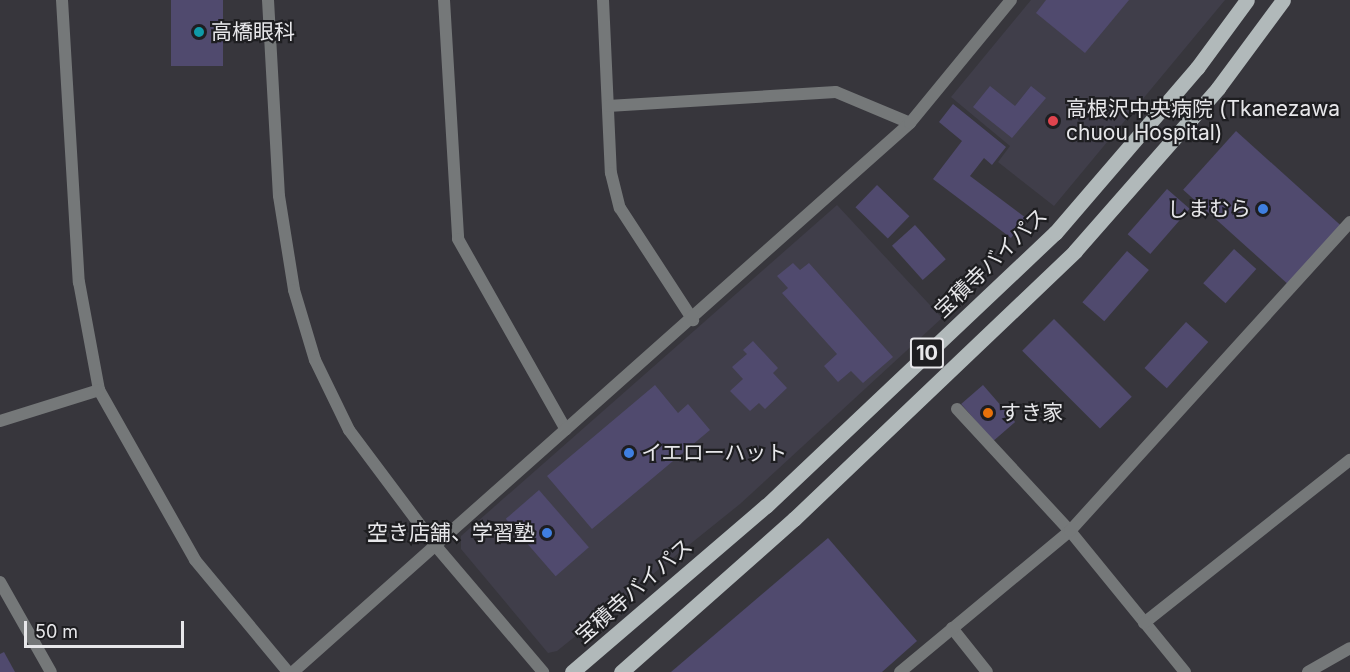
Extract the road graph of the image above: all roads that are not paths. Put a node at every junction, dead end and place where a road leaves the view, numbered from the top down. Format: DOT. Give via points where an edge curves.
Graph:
graph roads {
  1 [pos="62,0"];
  2 [pos="268,0"];
  3 [pos="444,0"];
  4 [pos="603,0"];
  5 [pos="1011,0"];
  6 [pos="1247,0"];
  7 [pos="1283,0"];
  8 [pos="608,105"];
  9 [pos="910,123"];
  10 [pos="1350,222"];
  11 [pos="693,320"];
  12 [pos="99,390"];
  13 [pos="957,409"];
  14 [pos="0,421"];
  15 [pos="566,430"];
  16 [pos="1350,460"];
  17 [pos="1070,531"];
  18 [pos="435,545"];
  19 [pos="0,582"];
  20 [pos="1144,622"];
  21 [pos="952,628"];
  22 [pos="1350,648"];
  23 [pos="47,671"];
  24 [pos="291,672"];
  25 [pos="543,672"];
  26 [pos="572,672"];
  27 [pos="621,672"];
  28 [pos="900,672"];
  29 [pos="987,672"];
  30 [pos="1185,672"];
  31 [pos="1308,672"];
  1 -- 12 [label="street" via="79,282"];
  2 -- 18 [label="street" via="279,196 294,290 315,360 349,430"];
  3 -- 15 [label="street" via="458,239"];
  4 -- 8 [label="street"];
  5 -- 9 [label="street"];
  6 -- 26 [label="main road, 宝積寺バイパス / 10" via="1197,68 1055,233 766,506"];
  7 -- 27 [label="main road, 10" via="1218,88 1075,251 794,519"];
  8 -- 9 [label="street" via="836,92"];
  8 -- 11 [label="street" via="611,173 621,208"];
  9 -- 11 [label="street"];
  10 -- 17 [label="street"];
  11 -- 15 [label="street"];
  12 -- 14 [label="street"];
  12 -- 24 [label="street" via="195,560"];
  13 -- 17 [label="street"];
  15 -- 18 [label="street"];
  16 -- 20 [label="street"];
  17 -- 20 [label="street"];
  17 -- 21 [label="street"];
  18 -- 24 [label="street"];
  18 -- 25 [label="street"];
  19 -- 23 [label="street"];
  20 -- 30 [label="street"];
  21 -- 28 [label="street"];
  21 -- 29 [label="street"];
  22 -- 31 [label="street"];
}
